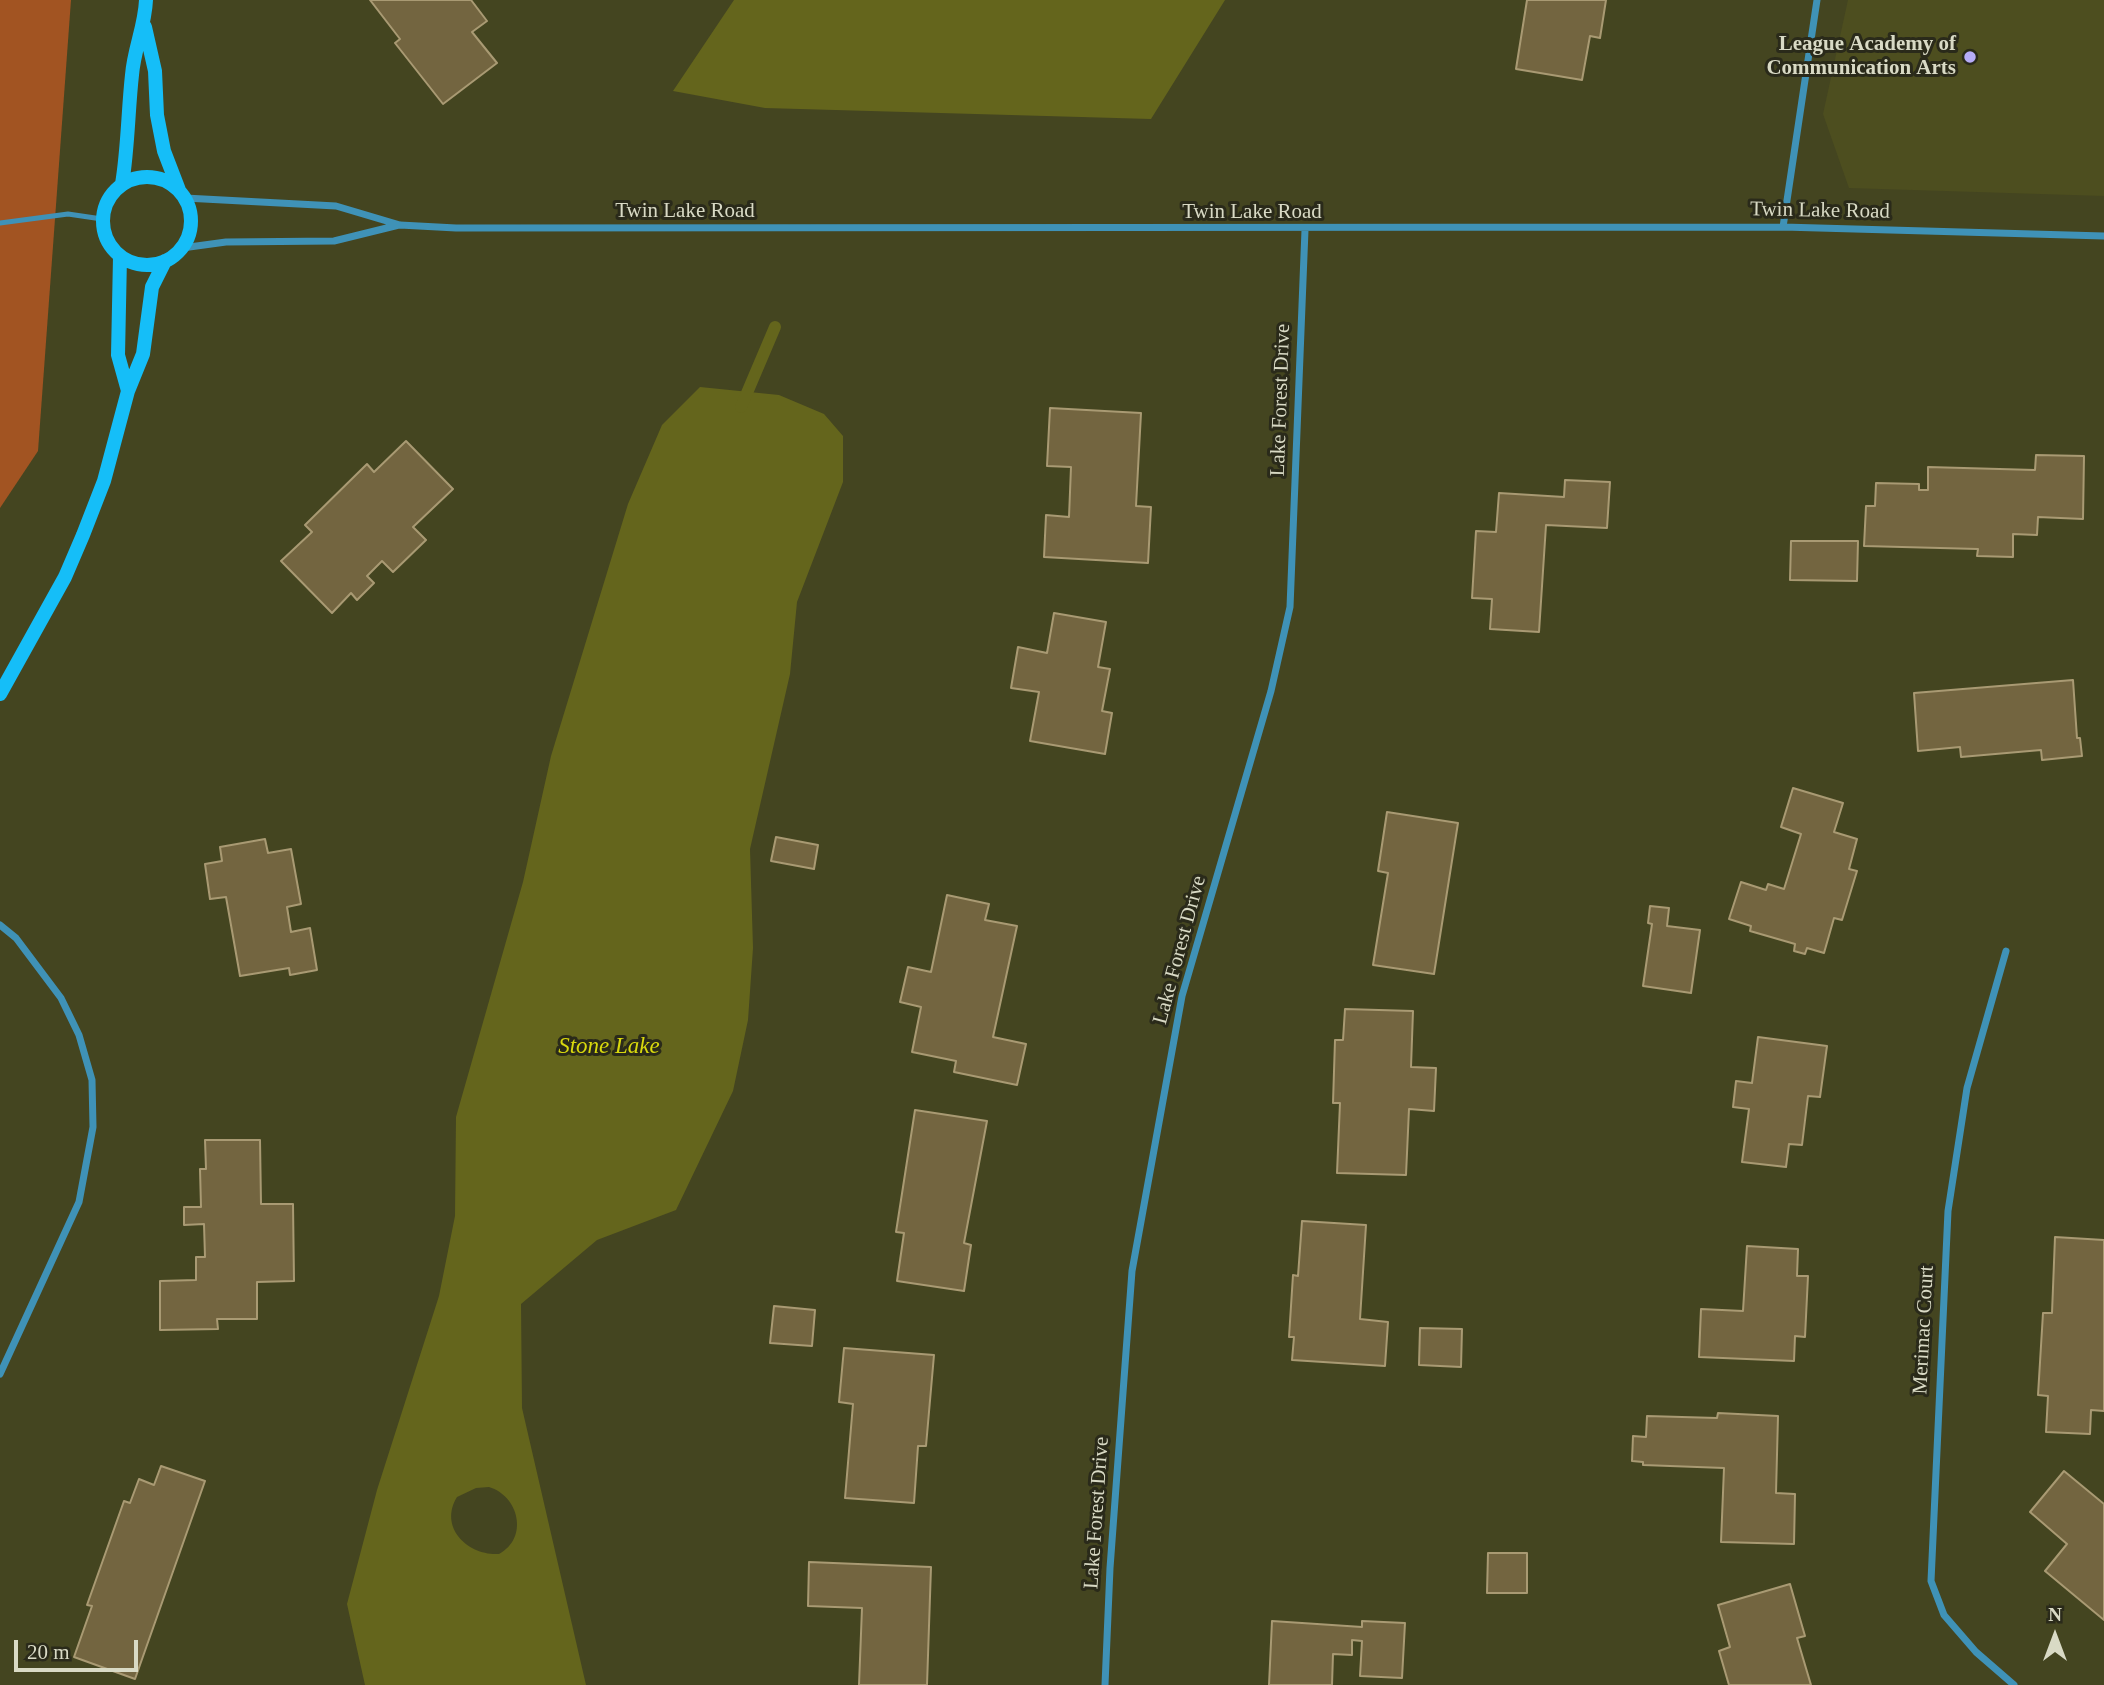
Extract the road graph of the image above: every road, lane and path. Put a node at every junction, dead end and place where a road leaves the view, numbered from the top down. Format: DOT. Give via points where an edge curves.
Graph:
graph roads {
  1 [pos="146,0"];
  2 [pos="1817,0"];
  3 [pos="145,26"];
  4 [pos="122,184"];
  5 [pos="182,194"];
  6 [pos="102,219"];
  7 [pos="0,223"];
  8 [pos="401,225"];
  9 [pos="1783,227"];
  10 [pos="1305,230"];
  11 [pos="2104,236"];
  12 [pos="182,248"];
  13 [pos="120,257"];
  14 [pos="165,261"];
  15 [pos="128,391"];
  16 [pos="0,694"];
  17 [pos="0,925"];
  18 [pos="2006,951"];
  19 [pos="0,1374"];
  20 [pos="1105,1685"];
  21 [pos="2014,1685"];
  1 -- 3 [label="street"];
  2 -- 9 [label="street"];
  3 -- 4 [label="street" via="132,72"];
  3 -- 5 [label="street" via="164,151"];
  4 -- 5 [label="street" via="145,176 158,178"];
  4 -- 6 [label="street" via="111,193"];
  5 -- 8 [label="street, Twin Lake Road" via="336,206"];
  5 -- 12 [label="street" via="191,224"];
  6 -- 7 [label="lane" via="68,214"];
  6 -- 13 [label="street" via="104,233"];
  8 -- 10 [label="street, Twin Lake Road"];
  8 -- 12 [label="street, Twin Lake Road" via="334,242 226,242"];
  9 -- 10 [label="street, Twin Lake Road"];
  9 -- 11 [label="street, Twin Lake Road"];
  10 -- 20 [label="street, Lake Forest Drive" via="1290,607 1271,691 1182,996 1132,1271"];
  12 -- 14 [label="street"];
  13 -- 14 [label="street" via="142,265"];
  13 -- 15 [label="street" via="118,355"];
  14 -- 15 [label="street" via="152,288 143,354"];
  15 -- 16 [label="street" via="107,470 83,535"];
  17 -- 19 [label="street" via="16,938 61,998 79,1035 92,1080 93,1127 79,1202"];
  18 -- 21 [label="street, Merimac Court" via="1967,1088 1948,1211 1931,1581 1944,1615 1976,1652"];
}
